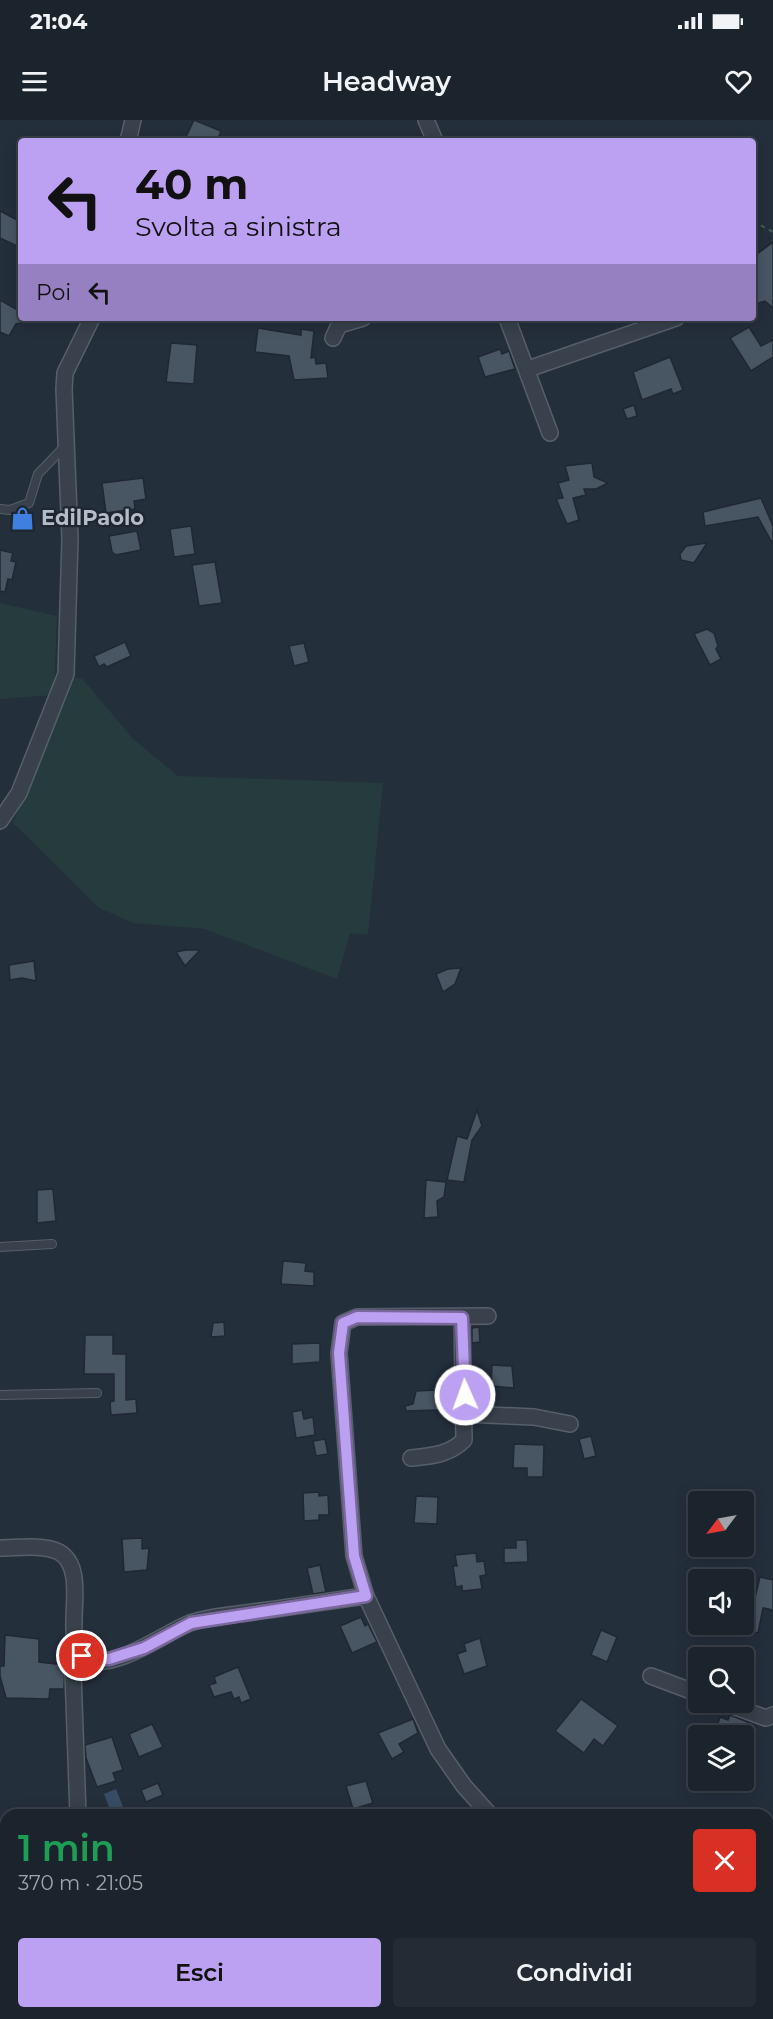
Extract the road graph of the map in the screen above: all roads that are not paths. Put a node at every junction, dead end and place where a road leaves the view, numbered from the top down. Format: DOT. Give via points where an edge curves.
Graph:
graph roads {
  1 [pos="133,120"];
  2 [pos="426,120"];
  3 [pos="129,138"];
  4 [pos="434,138"];
  5 [pos="91,321"];
  6 [pos="353,321"];
  7 [pos="508,321"];
  8 [pos="666,321"];
  9 [pos="333,338"];
  10 [pos="528,369"];
  11 [pos="550,433"];
  12 [pos="66,445"];
  13 [pos="0,509"];
  14 [pos="0,821"];
  15 [pos="52,1244"];
  16 [pos="0,1247"];
  17 [pos="488,1316"];
  18 [pos="462,1318"];
  19 [pos="97,1393"];
  20 [pos="0,1395"];
  21 [pos="465,1414"];
  22 [pos="570,1424"];
  23 [pos="411,1458"];
  24 [pos="0,1548"];
  25 [pos="366,1596"];
  26 [pos="78,1650"];
  27 [pos="651,1676"];
  28 [pos="688,1690"];
  29 [pos="749,1713"];
  30 [pos="773,1715"];
  31 [pos="78,1809"];
  32 [pos="485,1809"];
  1 -- 3 [label="street"];
  2 -- 4 [label="street"];
  5 -- 12 [label="street" via="65,374"];
  6 -- 9 [label="street" via="339,325"];
  7 -- 10 [label="street"];
  8 -- 10 [label="street"];
  10 -- 11 [label="street"];
  12 -- 13 [label="lane" via="38,474 29,503 10,510"];
  12 -- 14 [label="street" via="70,539 66,674 20,793"];
  15 -- 16 [label="lane"];
  17 -- 18 [label="street"];
  18 -- 21 [label="street"];
  18 -- 25 [label="street" via="357,1317 343,1323 339,1353 354,1556"];
  19 -- 20 [label="lane"];
  21 -- 22 [label="street" via="534,1417"];
  21 -- 23 [label="street" via="464,1440 455,1449"];
  24 -- 26 [label="street" via="49,1549 59,1552 68,1562 75,1579 74,1629"];
  25 -- 26 [label="street" via="191,1623 144,1648 100,1661 82,1656"];
  25 -- 32 [label="street" via="438,1749"];
  26 -- 31 [label="street" via="73,1672"];
  27 -- 28 [label="street"];
  29 -- 30 [label="street" via="766,1718"];
}
